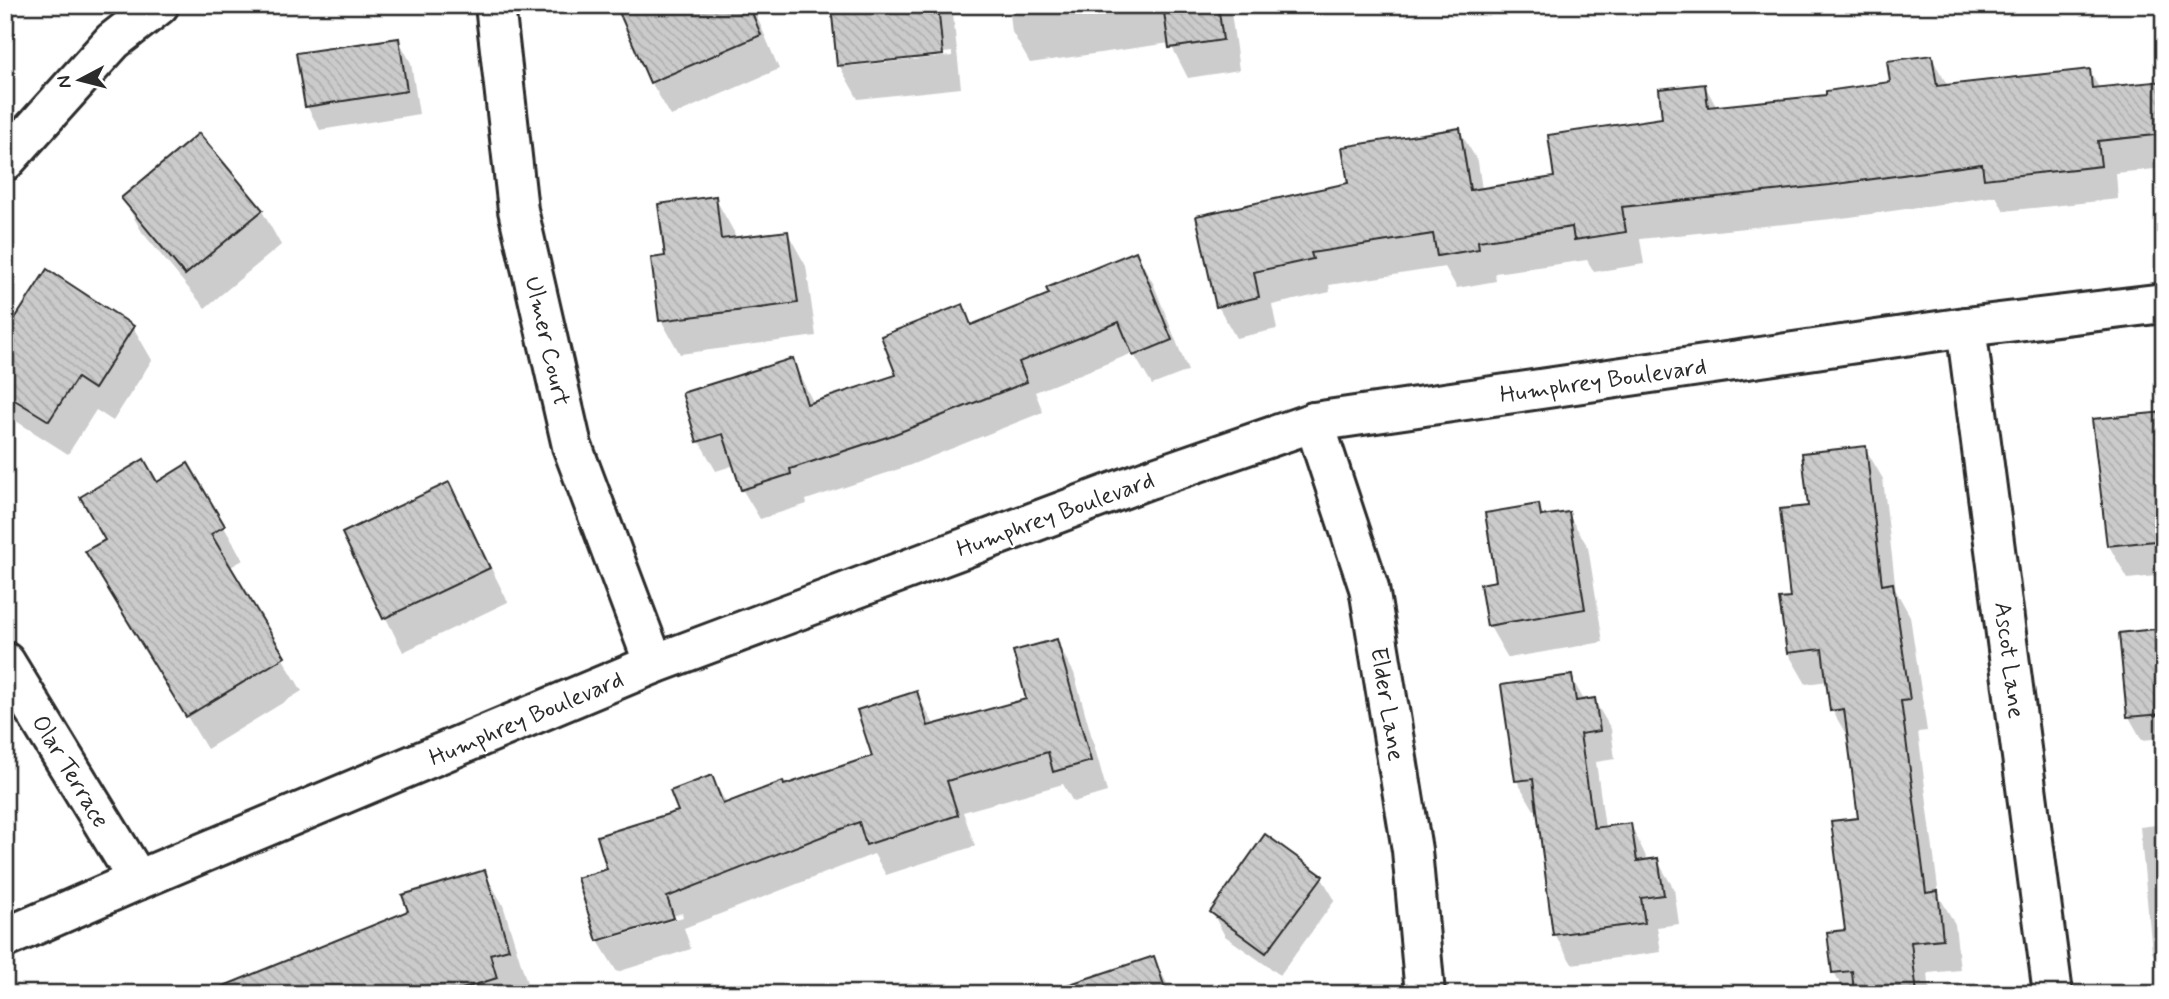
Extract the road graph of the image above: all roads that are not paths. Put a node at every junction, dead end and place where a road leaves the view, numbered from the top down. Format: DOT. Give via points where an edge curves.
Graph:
graph roads {
  1 [pos="159,5"];
  2 [pos="495,5"];
  3 [pos="5,161"];
  4 [pos="2164,303"];
  5 [pos="1966,327"];
  6 [pos="1314,422"];
  7 [pos="5,662"];
  8 [pos="654,664"];
  9 [pos="138,880"];
  10 [pos="5,938"];
  11 [pos="1425,994"];
  12 [pos="2053,994"];
  1 -- 3 [label="street" via="113,41"];
  2 -- 8 [label="street, Ulmer Court" via="518,210 572,446"];
  4 -- 5 [label="street, Humphrey Boulevard"];
  5 -- 6 [label="street, Humphrey Boulevard"];
  5 -- 12 [label="street, Ascot Lane"];
  6 -- 8 [label="street, Humphrey Boulevard" via="1149,478"];
  6 -- 11 [label="street, Elder Lane" via="1369,588 1412,850"];
  7 -- 9 [label="street, Olar Terrace"];
  8 -- 9 [label="street, Humphrey Boulevard"];
  9 -- 10 [label="street, Humphrey Boulevard"];
}
